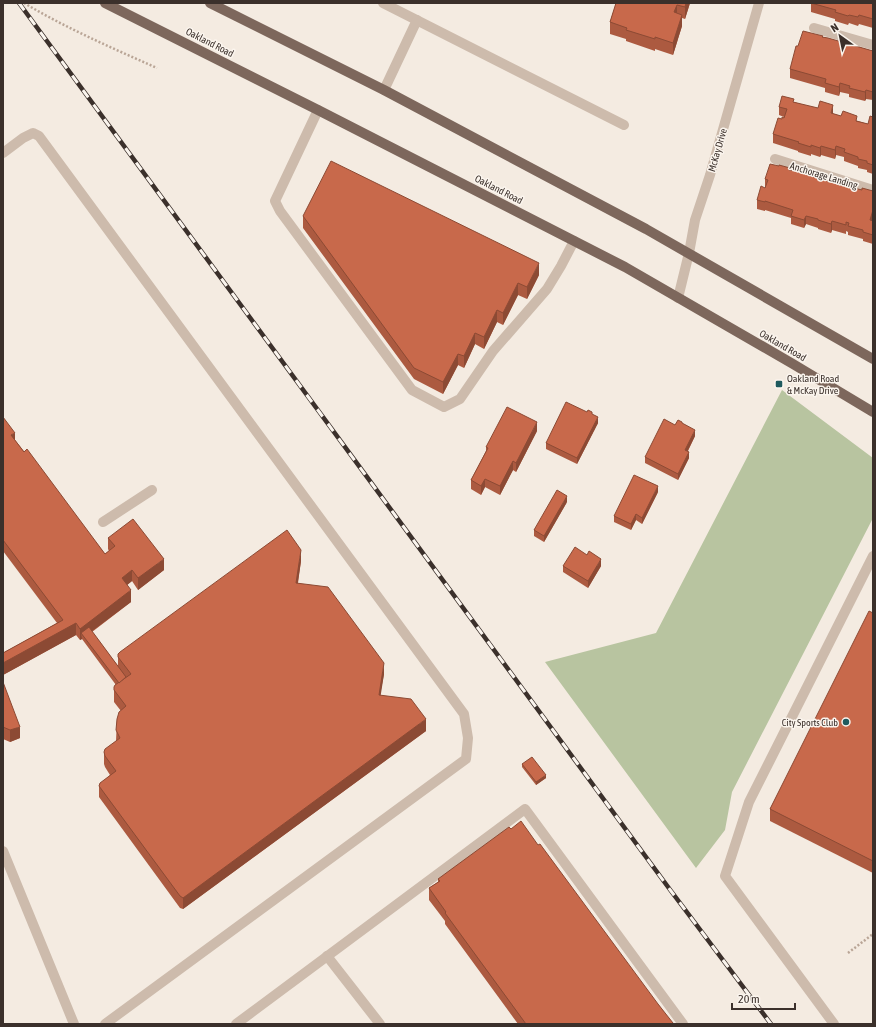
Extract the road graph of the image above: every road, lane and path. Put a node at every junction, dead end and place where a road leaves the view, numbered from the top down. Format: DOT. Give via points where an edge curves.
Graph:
graph roads {
  1 [pos="24,3"];
  2 [pos="105,3"];
  3 [pos="210,3"];
  4 [pos="384,3"];
  5 [pos="759,3"];
  6 [pos="417,20"];
  7 [pos="814,28"];
  8 [pos="873,45"];
  9 [pos="157,68"];
  10 [pos="384,90"];
  11 [pos="318,110"];
  12 [pos="624,125"];
  13 [pos="3,152"];
  14 [pos="775,159"];
  15 [pos="873,190"];
  16 [pos="574,241"];
  17 [pos="689,253"];
  18 [pos="678,298"];
  19 [pos="873,359"];
  20 [pos="873,412"];
  21 [pos="152,490"];
  22 [pos="103,522"];
  23 [pos="873,556"];
  24 [pos="3,851"];
  25 [pos="873,934"];
  26 [pos="848,953"];
  27 [pos="327,956"];
  28 [pos="74,1024"];
  29 [pos="106,1024"];
  30 [pos="236,1024"];
  31 [pos="380,1024"];
  32 [pos="683,1024"];
  33 [pos="834,1024"];
  1 -- 9 [label="path" via="88,37"];
  2 -- 11 [label="main road, Oakland Road"];
  3 -- 10 [label="main road"];
  4 -- 6 [label="street"];
  5 -- 17 [label="street, McKay Drive" via="695,220"];
  6 -- 10 [label="street"];
  6 -- 12 [label="street"];
  7 -- 8 [label="street"];
  10 -- 17 [label="main road"];
  11 -- 16 [label="main road, Oakland Road"];
  11 -- 16 [label="street" via="275,201 412,390 444,407 460,400 493,351 547,289"];
  13 -- 29 [label="street" via="33,133 39,136 464,714 468,738 466,759"];
  14 -- 15 [label="street, Anchorage Landing"];
  16 -- 18 [label="main road, Oakland Road"];
  17 -- 18 [label="street, McKay Drive"];
  17 -- 19 [label="main road"];
  18 -- 20 [label="main road, Oakland Road"];
  21 -- 22 [label="street"];
  23 -- 33 [label="street" via="749,802 724,876"];
  24 -- 28 [label="street"];
  25 -- 26 [label="path"];
  27 -- 30 [label="street"];
  27 -- 31 [label="street"];
  27 -- 32 [label="street" via="525,809"];
}
